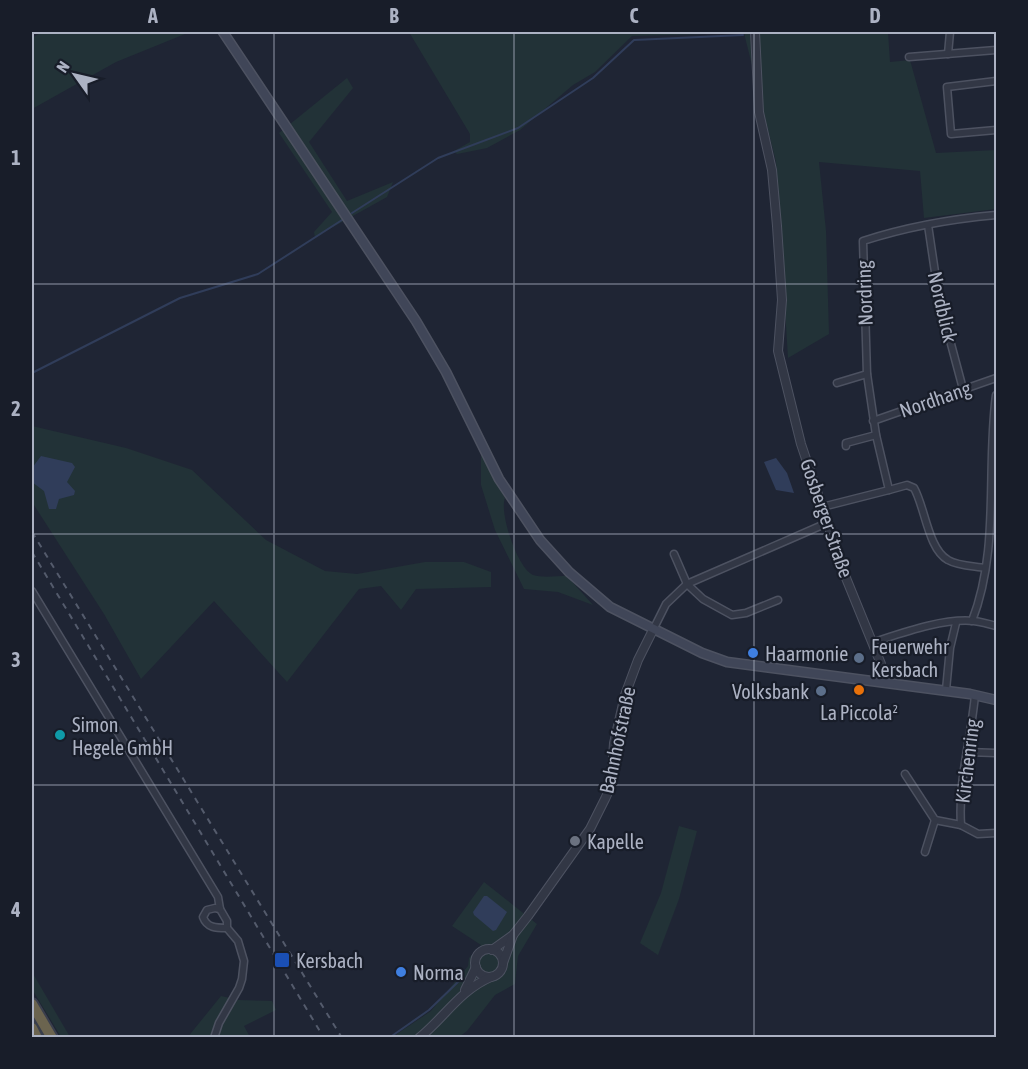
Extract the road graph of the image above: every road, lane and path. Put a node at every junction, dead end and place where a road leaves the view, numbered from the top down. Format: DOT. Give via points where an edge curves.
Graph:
graph roads {
  1 [pos="223,32"];
  2 [pos="755,32"];
  3 [pos="950,32"];
  4 [pos="996,50"];
  5 [pos="948,54"];
  6 [pos="909,57"];
  7 [pos="996,81"];
  8 [pos="996,130"];
  9 [pos="996,215"];
  10 [pos="928,225"];
  11 [pos="867,374"];
  12 [pos="996,378"];
  13 [pos="837,382"];
  14 [pos="963,389"];
  15 [pos="996,394"];
  16 [pos="873,420"];
  17 [pos="876,435"];
  18 [pos="846,446"];
  19 [pos="889,489"];
  20 [pos="822,507"];
  21 [pos="827,523"];
  22 [pos="674,554"];
  23 [pos="985,568"];
  24 [pos="687,584"];
  25 [pos="32,591"];
  26 [pos="778,600"];
  27 [pos="972,621"];
  28 [pos="956,623"];
  29 [pos="996,626"];
  30 [pos="657,632"];
  31 [pos="874,642"];
  32 [pos="883,682"];
  33 [pos="946,690"];
  34 [pos="975,695"];
  35 [pos="996,700"];
  36 [pos="967,752"];
  37 [pos="996,753"];
  38 [pos="904,774"];
  39 [pos="935,820"];
  40 [pos="961,825"];
  41 [pos="996,833"];
  42 [pos="926,852"];
  43 [pos="220,909"];
  44 [pos="227,927"];
  45 [pos="513,935"];
  46 [pos="492,950"];
  47 [pos="503,963"];
  48 [pos="476,968"];
  49 [pos="490,977"];
  50 [pos="463,994"];
  51 [pos="32,1005"];
  52 [pos="32,1029"];
  53 [pos="37,1038"];
  54 [pos="52,1038"];
  55 [pos="213,1038"];
  56 [pos="419,1038"];
  1 -- 30 [label="main road" via="425,336 521,515 554,557 583,585 610,607"];
  2 -- 20 [label="street, Gosberger Straße" via="759,112 772,170 777,226 782,300 778,351 801,444"];
  3 -- 5 [label="street"];
  4 -- 5 [label="street"];
  5 -- 6 [label="street"];
  7 -- 8 [label="street" via="947,87 951,134"];
  9 -- 10 [label="street, Nordring"];
  10 -- 11 [label="street, Nordring" via="863,241"];
  10 -- 14 [label="street, Nordblick" via="939,299"];
  11 -- 13 [label="street"];
  11 -- 16 [label="street, Nordring"];
  12 -- 14 [label="street, Nordhang"];
  14 -- 16 [label="street, Nordhang"];
  15 -- 23 [label="street" via="991,523"];
  16 -- 17 [label="street, Nordring"];
  17 -- 18 [label="street"];
  17 -- 19 [label="street, Nordring"];
  19 -- 20 [label="street"];
  19 -- 23 [label="street" via="908,485 914,488 941,555 950,562"];
  20 -- 21 [label="street, Gosberger Straße"];
  21 -- 24 [label="street"];
  21 -- 31 [label="street, Gosberger Straße"];
  22 -- 24 [label="street"];
  23 -- 27 [label="street" via="980,602"];
  24 -- 26 [label="street" via="732,615"];
  24 -- 30 [label="street" via="666,604"];
  25 -- 43 [label="street" via="218,897"];
  27 -- 28 [label="street"];
  27 -- 29 [label="street"];
  28 -- 31 [label="street"];
  28 -- 33 [label="street"];
  30 -- 32 [label="main road" via="727,662"];
  30 -- 45 [label="street, Bahnhofstraße" via="638,660 625,694 614,743 611,786 605,799 590,829"];
  31 -- 32 [label="street, Gosberger Straße"];
  32 -- 33 [label="main road"];
  33 -- 34 [label="main road"];
  34 -- 35 [label="main road"];
  34 -- 36 [label="street, Kirchenring"];
  36 -- 37 [label="street"];
  36 -- 40 [label="street, Kirchenring"];
  38 -- 39 [label="street"];
  39 -- 40 [label="street"];
  39 -- 42 [label="street"];
  40 -- 41 [label="street, Kirchenring" via="978,834"];
  43 -- 44 [label="street"];
  43 -- 44 [label="street" via="207,910 204,920 211,927"];
  44 -- 55 [label="street" via="241,949 244,970"];
  45 -- 46 [label="street"];
  45 -- 47 [label="street"];
  46 -- 47 [label="street" via="500,954"];
  46 -- 48 [label="street" via="478,954"];
  47 -- 49 [label="street" via="498,974"];
  48 -- 49 [label="street" via="481,975"];
  48 -- 50 [label="street"];
  49 -- 50 [label="street"];
  50 -- 56 [label="street"];
  51 -- 54 [label="highway"];
  52 -- 53 [label="highway"];
}
